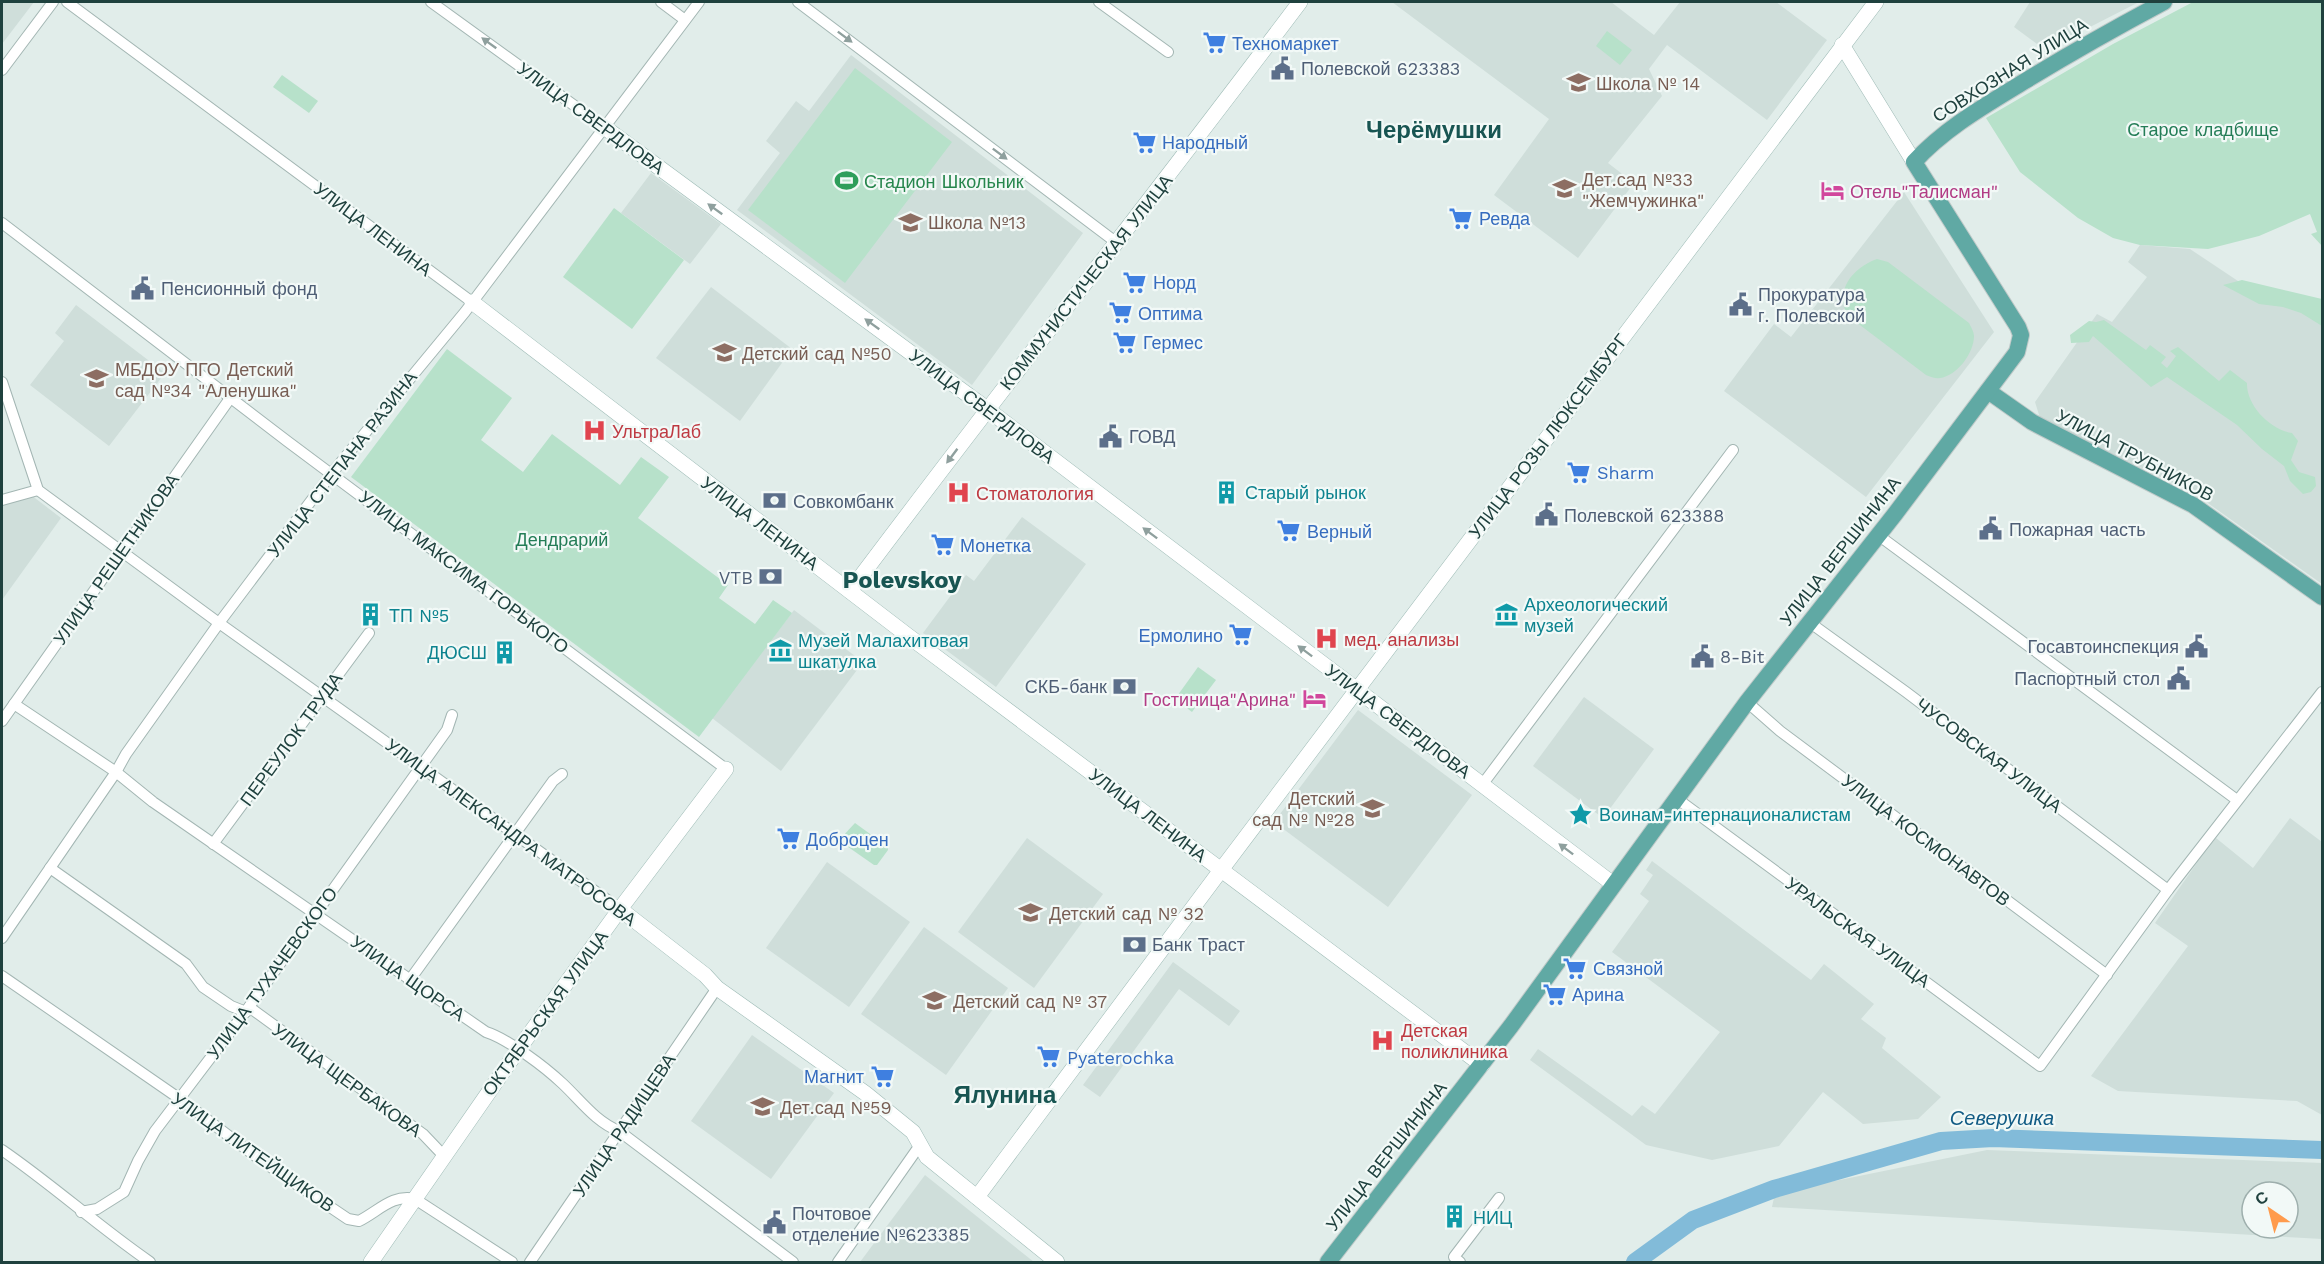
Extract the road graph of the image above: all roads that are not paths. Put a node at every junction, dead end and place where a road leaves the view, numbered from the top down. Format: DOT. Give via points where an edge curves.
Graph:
graph roads {
  1 [pos="52,2"];
  2 [pos="67,2"];
  3 [pos="431,2"];
  4 [pos="661,2"];
  5 [pos="699,2"];
  6 [pos="798,2"];
  7 [pos="1099,2"];
  8 [pos="1300,2"];
  9 [pos="1876,2"];
  10 [pos="2164,2"];
  11 [pos="685,20"];
  12 [pos="1842,45"];
  13 [pos="1168,52"];
  14 [pos="2,70"];
  15 [pos="604,127"];
  16 [pos="1914,162"];
  17 [pos="2,223"];
  18 [pos="1117,243"];
  19 [pos="472,302"];
  20 [pos="2,382"];
  21 [pos="1988,391"];
  22 [pos="231,397"];
  23 [pos="987,409"];
  24 [pos="1733,450"];
  25 [pos="332,473"];
  26 [pos="38,490"];
  27 [pos="2,500"];
  28 [pos="1878,535"];
  29 [pos="122,552"];
  30 [pos="850,591"];
  31 [pos="2322,597"];
  32 [pos="1809,622"];
  33 [pos="219,623"];
  34 [pos="369,633"];
  35 [pos="1357,690"];
  36 [pos="2322,692"];
  37 [pos="322,695"];
  38 [pos="1747,702"];
  39 [pos="14,704"];
  40 [pos="452,715"];
  41 [pos="2,721"];
  42 [pos="421,766"];
  43 [pos="726,769"];
  44 [pos="116,772"];
  45 [pos="562,774"];
  46 [pos="1482,785"];
  47 [pos="1676,798"];
  48 [pos="2237,800"];
  49 [pos="514,834"];
  50 [pos="213,844"];
  51 [pos="50,868"];
  52 [pos="1221,870"];
  53 [pos="1613,884"];
  54 [pos="2168,890"];
  55 [pos="620,909"];
  56 [pos="316,914"];
  57 [pos="2,938"];
  58 [pos="2107,975"];
  59 [pos="2,976"];
  60 [pos="409,981"];
  61 [pos="717,988"];
  62 [pos="247,1010"];
  63 [pos="518,1050"];
  64 [pos="1482,1065"];
  65 [pos="180,1099"];
  66 [pos="619,1131"];
  67 [pos="920,1144"];
  68 [pos="2,1150"];
  69 [pos="443,1155"];
  70 [pos="977,1197"];
  71 [pos="1499,1197"];
  72 [pos="415,1199"];
  73 [pos="81,1212"];
  74 [pos="150,1263"];
  75 [pos="371,1263"];
  76 [pos="512,1263"];
  77 [pos="530,1263"];
  78 [pos="793,1263"];
  79 [pos="838,1263"];
  80 [pos="1057,1263"];
  81 [pos="1328,1263"];
  82 [pos="1460,1263"];
  1 -- 14 [label="street"];
  2 -- 19 [label="street, УЛИЦА ЛЕНИНА"];
  15 -- 3 [label="street, УЛИЦА СВЕРДЛОВА, one-way"];
  4 -- 11 [label="street"];
  5 -- 11 [label="street, УЛИЦА СТЕПАНА РАЗИНА"];
  6 -- 18 [label="street, one-way"];
  7 -- 13 [label="street"];
  8 -- 18 [label="street, КОММУНИСТИЧЕСКАЯ УЛИЦА"];
  9 -- 12 [label="street, УЛИЦА РОЗЫ ЛЮКСЕМБУРГ"];
  10 -- 16 [label="main road, СОВХОЗНАЯ УЛИЦА" via="1989,103"];
  11 -- 15 [label="street, УЛИЦА СТЕПАНА РАЗИНА"];
  12 -- 16 [label="street, УЛИЦА ВЕРШИНИНА"];
  12 -- 35 [label="street, УЛИЦА РОЗЫ ЛЮКСЕМБУРГ"];
  15 -- 19 [label="street, УЛИЦА СТЕПАНА РАЗИНА"];
  23 -- 15 [label="street, УЛИЦА СВЕРДЛОВА, one-way"];
  16 -- 21 [label="main road, УЛИЦА ВЕРШИНИНА" via="2020,331 2017,352"];
  17 -- 22 [label="street, УЛИЦА МАКСИМА ГОРЬКОГО"];
  18 -- 23 [label="street, КОММУНИСТИЧЕСКАЯ УЛИЦА"];
  19 -- 25 [label="street, УЛИЦА СТЕПАНА РАЗИНА"];
  19 -- 30 [label="street, УЛИЦА ЛЕНИНА"];
  20 -- 26 [label="street"];
  21 -- 28 [label="main road, УЛИЦА ВЕРШИНИНА"];
  21 -- 31 [label="main road, УЛИЦА ТРУБНИКОВ" via="2032,422 2193,505"];
  22 -- 25 [label="street, УЛИЦА МАКСИМА ГОРЬКОГО"];
  22 -- 29 [label="street, УЛИЦА РЕШЕТНИКОВА"];
  23 -- 30 [label="street, КОММУНИСТИЧЕСКАЯ УЛИЦА, one-way"];
  35 -- 23 [label="street, УЛИЦА СВЕРДЛОВА, one-way"];
  24 -- 46 [label="street"];
  25 -- 33 [label="street, УЛИЦА СТЕПАНА РАЗИНА"];
  25 -- 43 [label="street, УЛИЦА МАКСИМА ГОРЬКОГО"];
  26 -- 27 [label="street"];
  26 -- 29 [label="street, УЛИЦА АЛЕКСАНДРА МАТРОСОВА"];
  28 -- 32 [label="main road, УЛИЦА ВЕРШИНИНА"];
  28 -- 48 [label="street"];
  29 -- 33 [label="street, УЛИЦА АЛЕКСАНДРА МАТРОСОВА"];
  29 -- 39 [label="street, УЛИЦА РЕШЕТНИКОВА"];
  30 -- 52 [label="street, УЛИЦА ЛЕНИНА"];
  32 -- 38 [label="main road, УЛИЦА ВЕРШИНИНА"];
  32 -- 54 [label="street, ЧУСОВСКАЯ УЛИЦА"];
  33 -- 37 [label="street, УЛИЦА АЛЕКСАНДРА МАТРОСОВА"];
  33 -- 44 [label="street, УЛИЦА СТЕПАНА РАЗИНА"];
  34 -- 37 [label="street, ПЕРЕУЛОК ТРУДА"];
  35 -- 46 [label="street, УЛИЦА СВЕРДЛОВА"];
  35 -- 52 [label="street, УЛИЦА РОЗЫ ЛЮКСЕМБУРГ"];
  36 -- 48 [label="street"];
  37 -- 42 [label="street, УЛИЦА АЛЕКСАНДРА МАТРОСОВА"];
  37 -- 50 [label="street, ПЕРЕУЛОК ТРУДА"];
  38 -- 47 [label="main road, УЛИЦА ВЕРШИНИНА"];
  38 -- 58 [label="street, УЛИЦА КОСМОНАВТОВ" via="1780,731"];
  39 -- 41 [label="street, УЛИЦА РЕШЕТНИКОВА"];
  39 -- 44 [label="street, УЛИЦА ЩОРСА"];
  40 -- 42 [label="street, УЛИЦА ТУХАЧЕВСКОГО" via="447,730"];
  42 -- 49 [label="street, УЛИЦА АЛЕКСАНДРА МАТРОСОВА"];
  42 -- 56 [label="street, УЛИЦА ТУХАЧЕВСКОГО"];
  43 -- 55 [label="street, ОКТЯБРЬСКАЯ УЛИЦА"];
  44 -- 50 [label="street, УЛИЦА ЩОРСА"];
  44 -- 51 [label="street, УЛИЦА СТЕПАНА РАЗИНА"];
  45 -- 49 [label="street"];
  53 -- 46 [label="street, УЛИЦА СВЕРДЛОВА, one-way"];
  47 -- 53 [label="main road, УЛИЦА ВЕРШИНИНА"];
  47 -- 58 [label="street, УРАЛЬСКАЯ УЛИЦА" via="2040,1066"];
  48 -- 54 [label="street"];
  49 -- 55 [label="street, УЛИЦА АЛЕКСАНДРА МАТРОСОВА"];
  49 -- 60 [label="street"];
  50 -- 56 [label="street, УЛИЦА ЩОРСА"];
  51 -- 57 [label="street, УЛИЦА СТЕПАНА РАЗИНА"];
  51 -- 62 [label="street, УЛИЦА ЩЕРБАКОВА" via="186,964 203,987 231,1006"];
  52 -- 64 [label="street, УЛИЦА ЛЕНИНА"];
  52 -- 70 [label="street, УЛИЦА РОЗЫ ЛЮКСЕМБУРГ"];
  53 -- 64 [label="main road, УЛИЦА ВЕРШИНИНА"];
  54 -- 58 [label="street"];
  55 -- 61 [label="street, УЛИЦА АЛЕКСАНДРА МАТРОСОВА"];
  55 -- 63 [label="street, ОКТЯБРЬСКАЯ УЛИЦА"];
  56 -- 60 [label="street, УЛИЦА ЩОРСА"];
  56 -- 62 [label="street, УЛИЦА ТУХАЧЕВСКОГО"];
  59 -- 65 [label="street, УЛИЦА ЛИТЕЙЩИКОВ"];
  60 -- 63 [label="street, УЛИЦА ЩОРСА"];
  61 -- 66 [label="street, УЛИЦА РАДИЩЕВА"];
  61 -- 67 [label="street, УЛИЦА АЛЕКСАНДРА МАТРОСОВА" via="865,1093 913,1132"];
  62 -- 65 [label="street, УЛИЦА ТУХАЧЕВСКОГО"];
  62 -- 69 [label="street, УЛИЦА ЩЕРБАКОВА" via="423,1134"];
  63 -- 66 [label="street, УЛИЦА ЩОРСА" via="561,1082 607,1126"];
  63 -- 69 [label="street, ОКТЯБРЬСКАЯ УЛИЦА"];
  64 -- 81 [label="main road, УЛИЦА ВЕРШИНИНА"];
  65 -- 72 [label="street, УЛИЦА ЛИТЕЙЩИКОВ" via="348,1219 359,1221 390,1200"];
  65 -- 73 [label="street, УЛИЦА ТУХАЧЕВСКОГО" via="155,1131 124,1192 97,1209"];
  66 -- 77 [label="street, УЛИЦА РАДИЩЕВА"];
  66 -- 78 [label="street, УЛИЦА ЩОРСА"];
  67 -- 70 [label="street, УЛИЦА АЛЕКСАНДРА МАТРОСОВА" via="927,1157"];
  67 -- 79 [label="street"];
  68 -- 73 [label="street"];
  69 -- 72 [label="street, ОКТЯБРЬСКАЯ УЛИЦА"];
  70 -- 80 [label="street, УЛИЦА АЛЕКСАНДРА МАТРОСОВА"];
  71 -- 82 [label="street" via="1454,1257"];
  72 -- 75 [label="street, ОКТЯБРЬСКАЯ УЛИЦА"];
  72 -- 76 [label="street"];
  73 -- 74 [label="street"];
}
